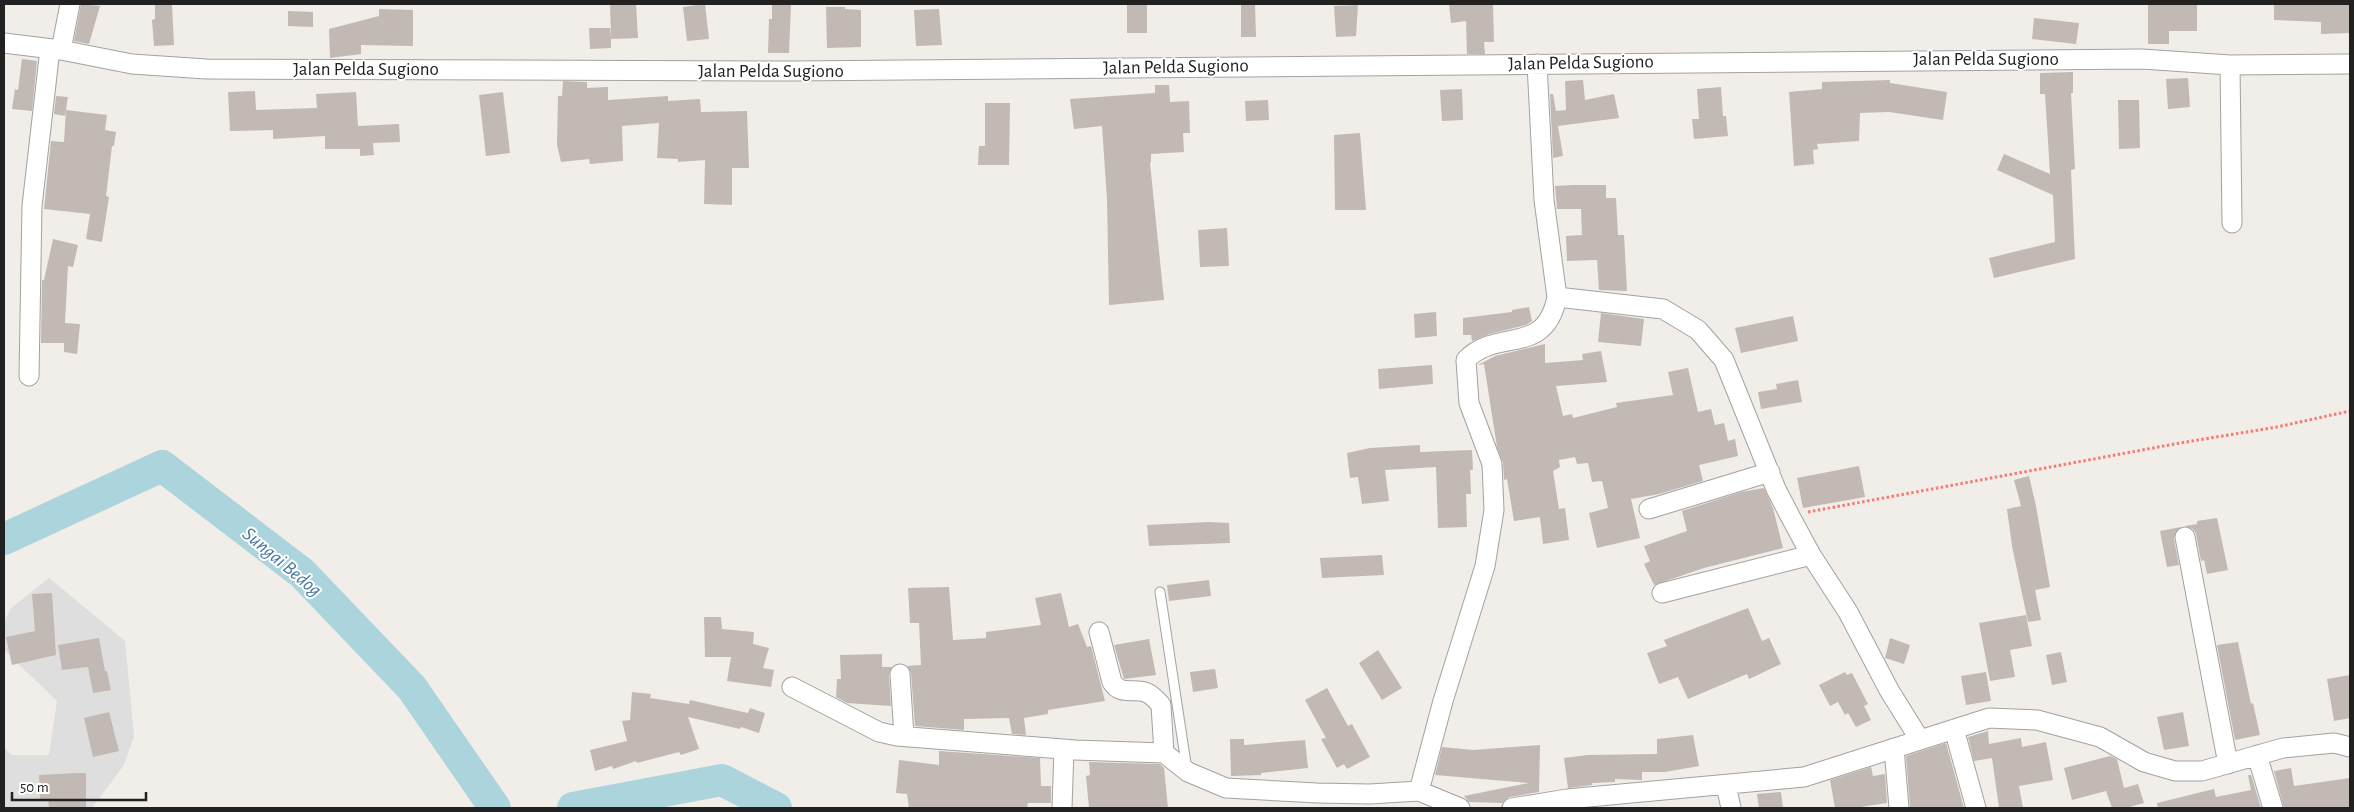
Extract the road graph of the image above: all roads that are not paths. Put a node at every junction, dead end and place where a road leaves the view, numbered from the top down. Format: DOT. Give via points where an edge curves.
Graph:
graph roads {
  1 [pos="70,4"];
  2 [pos="4,44"];
  3 [pos="55,50"];
  4 [pos="1537,64"];
  5 [pos="2350,64"];
  6 [pos="2230,65"];
  7 [pos="2232,223"];
  8 [pos="1557,297"];
  9 [pos="29,376"];
  10 [pos="1770,472"];
  11 [pos="1649,509"];
  12 [pos="2186,537"];
  13 [pos="1811,556"];
  14 [pos="1160,592"];
  15 [pos="1662,593"];
  16 [pos="1099,632"];
  17 [pos="900,674"];
  18 [pos="792,687"];
  19 [pos="1954,729"];
  20 [pos="904,736"];
  21 [pos="1920,740"];
  22 [pos="2350,747"];
  23 [pos="1894,748"];
  24 [pos="1064,749"];
  25 [pos="1164,753"];
  26 [pos="2257,755"];
  27 [pos="2228,764"];
  28 [pos="1188,772"];
  29 [pos="1726,785"];
  30 [pos="1419,791"];
  31 [pos="1623,794"];
  32 [pos="1062,808"];
  33 [pos="1460,808"];
  34 [pos="1512,808"];
  35 [pos="1638,808"];
  36 [pos="1731,808"];
  37 [pos="1899,808"];
  38 [pos="1976,808"];
  39 [pos="2273,808"];
  1 -- 3 [label="street"];
  2 -- 3 [label="street, Jalan Pelda Sugiono"];
  3 -- 4 [label="street, Jalan Pelda Sugiono" via="132,64 206,70 793,71"];
  3 -- 9 [label="street" via="32,206"];
  4 -- 6 [label="street, Jalan Pelda Sugiono" via="2142,58"];
  4 -- 8 [label="street" via="1544,200"];
  5 -- 6 [label="street, Jalan Pelda Sugiono"];
  6 -- 7 [label="street"];
  8 -- 10 [label="street" via="1663,309 1698,330 1724,360"];
  8 -- 30 [label="street" via="1546,326 1532,336 1475,350 1466,360 1469,403 1492,464 1494,510 1485,566 1443,700"];
  10 -- 11 [label="street"];
  10 -- 13 [label="street"];
  12 -- 27 [label="street"];
  13 -- 15 [label="street"];
  13 -- 21 [label="street" via="1848,612 1889,690"];
  14 -- 28 [label="lane"];
  16 -- 25 [label="street" via="1116,688 1145,692 1161,705"];
  17 -- 20 [label="street"];
  18 -- 20 [label="street" via="879,732"];
  19 -- 21 [label="street"];
  19 -- 27 [label="street" via="1989,718 2037,720 2100,737 2144,762 2175,771 2202,772"];
  19 -- 38 [label="street"];
  20 -- 24 [label="street"];
  21 -- 23 [label="street"];
  22 -- 26 [label="street" via="2334,743 2283,748"];
  23 -- 29 [label="street" via="1804,777"];
  23 -- 37 [label="street"];
  24 -- 25 [label="street"];
  24 -- 32 [label="street"];
  25 -- 28 [label="street"];
  26 -- 27 [label="street"];
  26 -- 39 [label="street"];
  28 -- 30 [label="street" via="1226,788 1370,794"];
  29 -- 31 [label="street"];
  29 -- 36 [label="street"];
  30 -- 33 [label="street"];
  31 -- 34 [label="street" via="1567,798"];
  31 -- 35 [label="street"];
}
